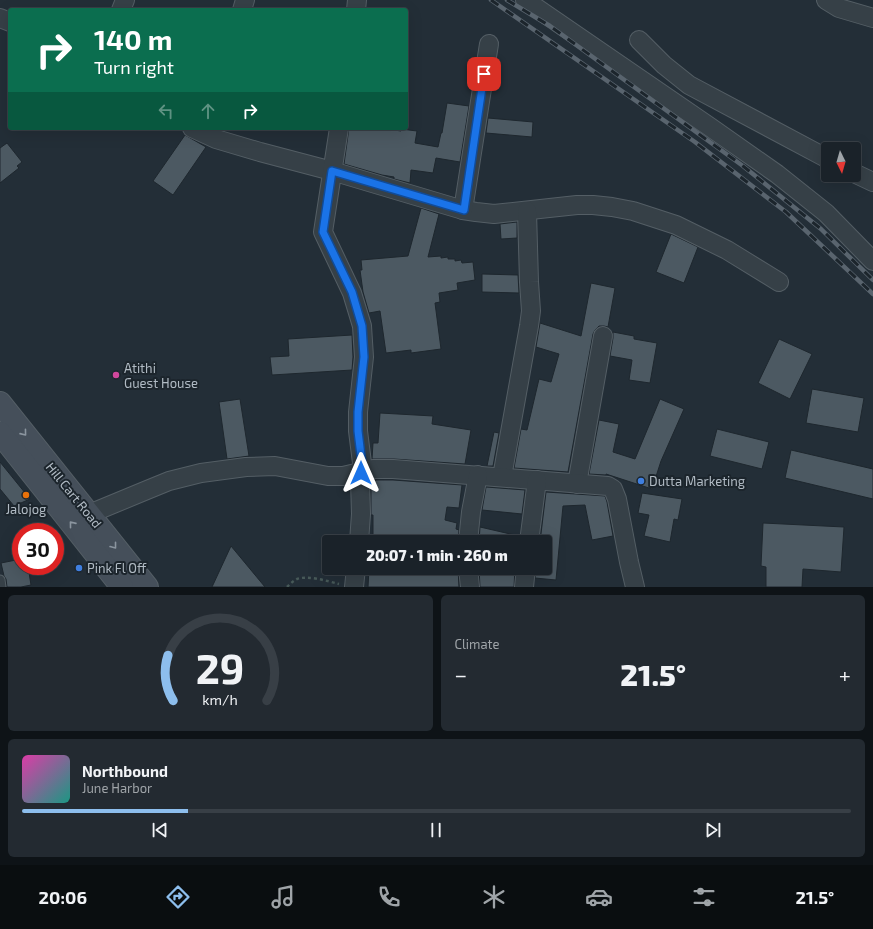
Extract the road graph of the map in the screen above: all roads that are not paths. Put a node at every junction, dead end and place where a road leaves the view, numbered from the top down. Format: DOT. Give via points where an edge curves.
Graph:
graph roads {
  1 [pos="525,0"];
  2 [pos="826,0"];
  3 [pos="873,18"];
  4 [pos="639,40"];
  5 [pos="489,44"];
  6 [pos="196,130"];
  7 [pos="339,130"];
  8 [pos="821,155"];
  9 [pos="332,171"];
  10 [pos="861,176"];
  11 [pos="873,182"];
  12 [pos="464,210"];
  13 [pos="527,211"];
  14 [pos="873,261"];
  15 [pos="779,282"];
  16 [pos="603,336"];
  17 [pos="0,403"];
  18 [pos="2,438"];
  19 [pos="361,473"];
  20 [pos="478,475"];
  21 [pos="502,477"];
  22 [pos="537,480"];
  23 [pos="577,484"];
  24 [pos="89,514"];
  25 [pos="360,535"];
  26 [pos="469,535"];
  27 [pos="530,535"];
  28 [pos="355,575"];
  29 [pos="468,575"];
  30 [pos="525,575"];
  31 [pos="0,580"];
  32 [pos="118,585"];
  33 [pos="1,587"];
  34 [pos="147,587"];
  35 [pos="354,587"];
  36 [pos="470,587"];
  37 [pos="524,587"];
  38 [pos="635,587"];
  1 -- 14 [label="street" via="777,174 826,213"];
  2 -- 3 [label="street" via="839,8"];
  4 -- 8 [label="street" via="690,85"];
  5 -- 12 [label="street"];
  6 -- 9 [label="street" via="216,139"];
  7 -- 9 [label="street"];
  9 -- 12 [label="street"];
  9 -- 19 [label="street" via="323,232 352,292 362,326 364,357 358,412"];
  10 -- 11 [label="street"];
  12 -- 13 [label="street" via="494,214"];
  13 -- 15 [label="street" via="593,205 633,211 676,225 727,250"];
  13 -- 21 [label="street" via="531,311"];
  16 -- 23 [label="street"];
  17 -- 24 [label="main road, Hill Cart Road, one-way"];
  32 -- 18 [label="main road, Hill Cart Road, one-way"];
  19 -- 20 [label="street" via="393,469"];
  19 -- 24 [label="street" via="328,476 275,466 201,473 169,481"];
  19 -- 25 [label="street"];
  20 -- 21 [label="street"];
  20 -- 26 [label="street"];
  21 -- 22 [label="street"];
  22 -- 23 [label="street"];
  22 -- 27 [label="street"];
  23 -- 38 [label="street" via="608,486 613,489"];
  24 -- 34 [label="main road, Hill Cart Road, one-way"];
  28 -- 35 [label="street"];
  29 -- 36 [label="street"];
  30 -- 37 [label="street"];
  31 -- 33 [label="lane"];
}
